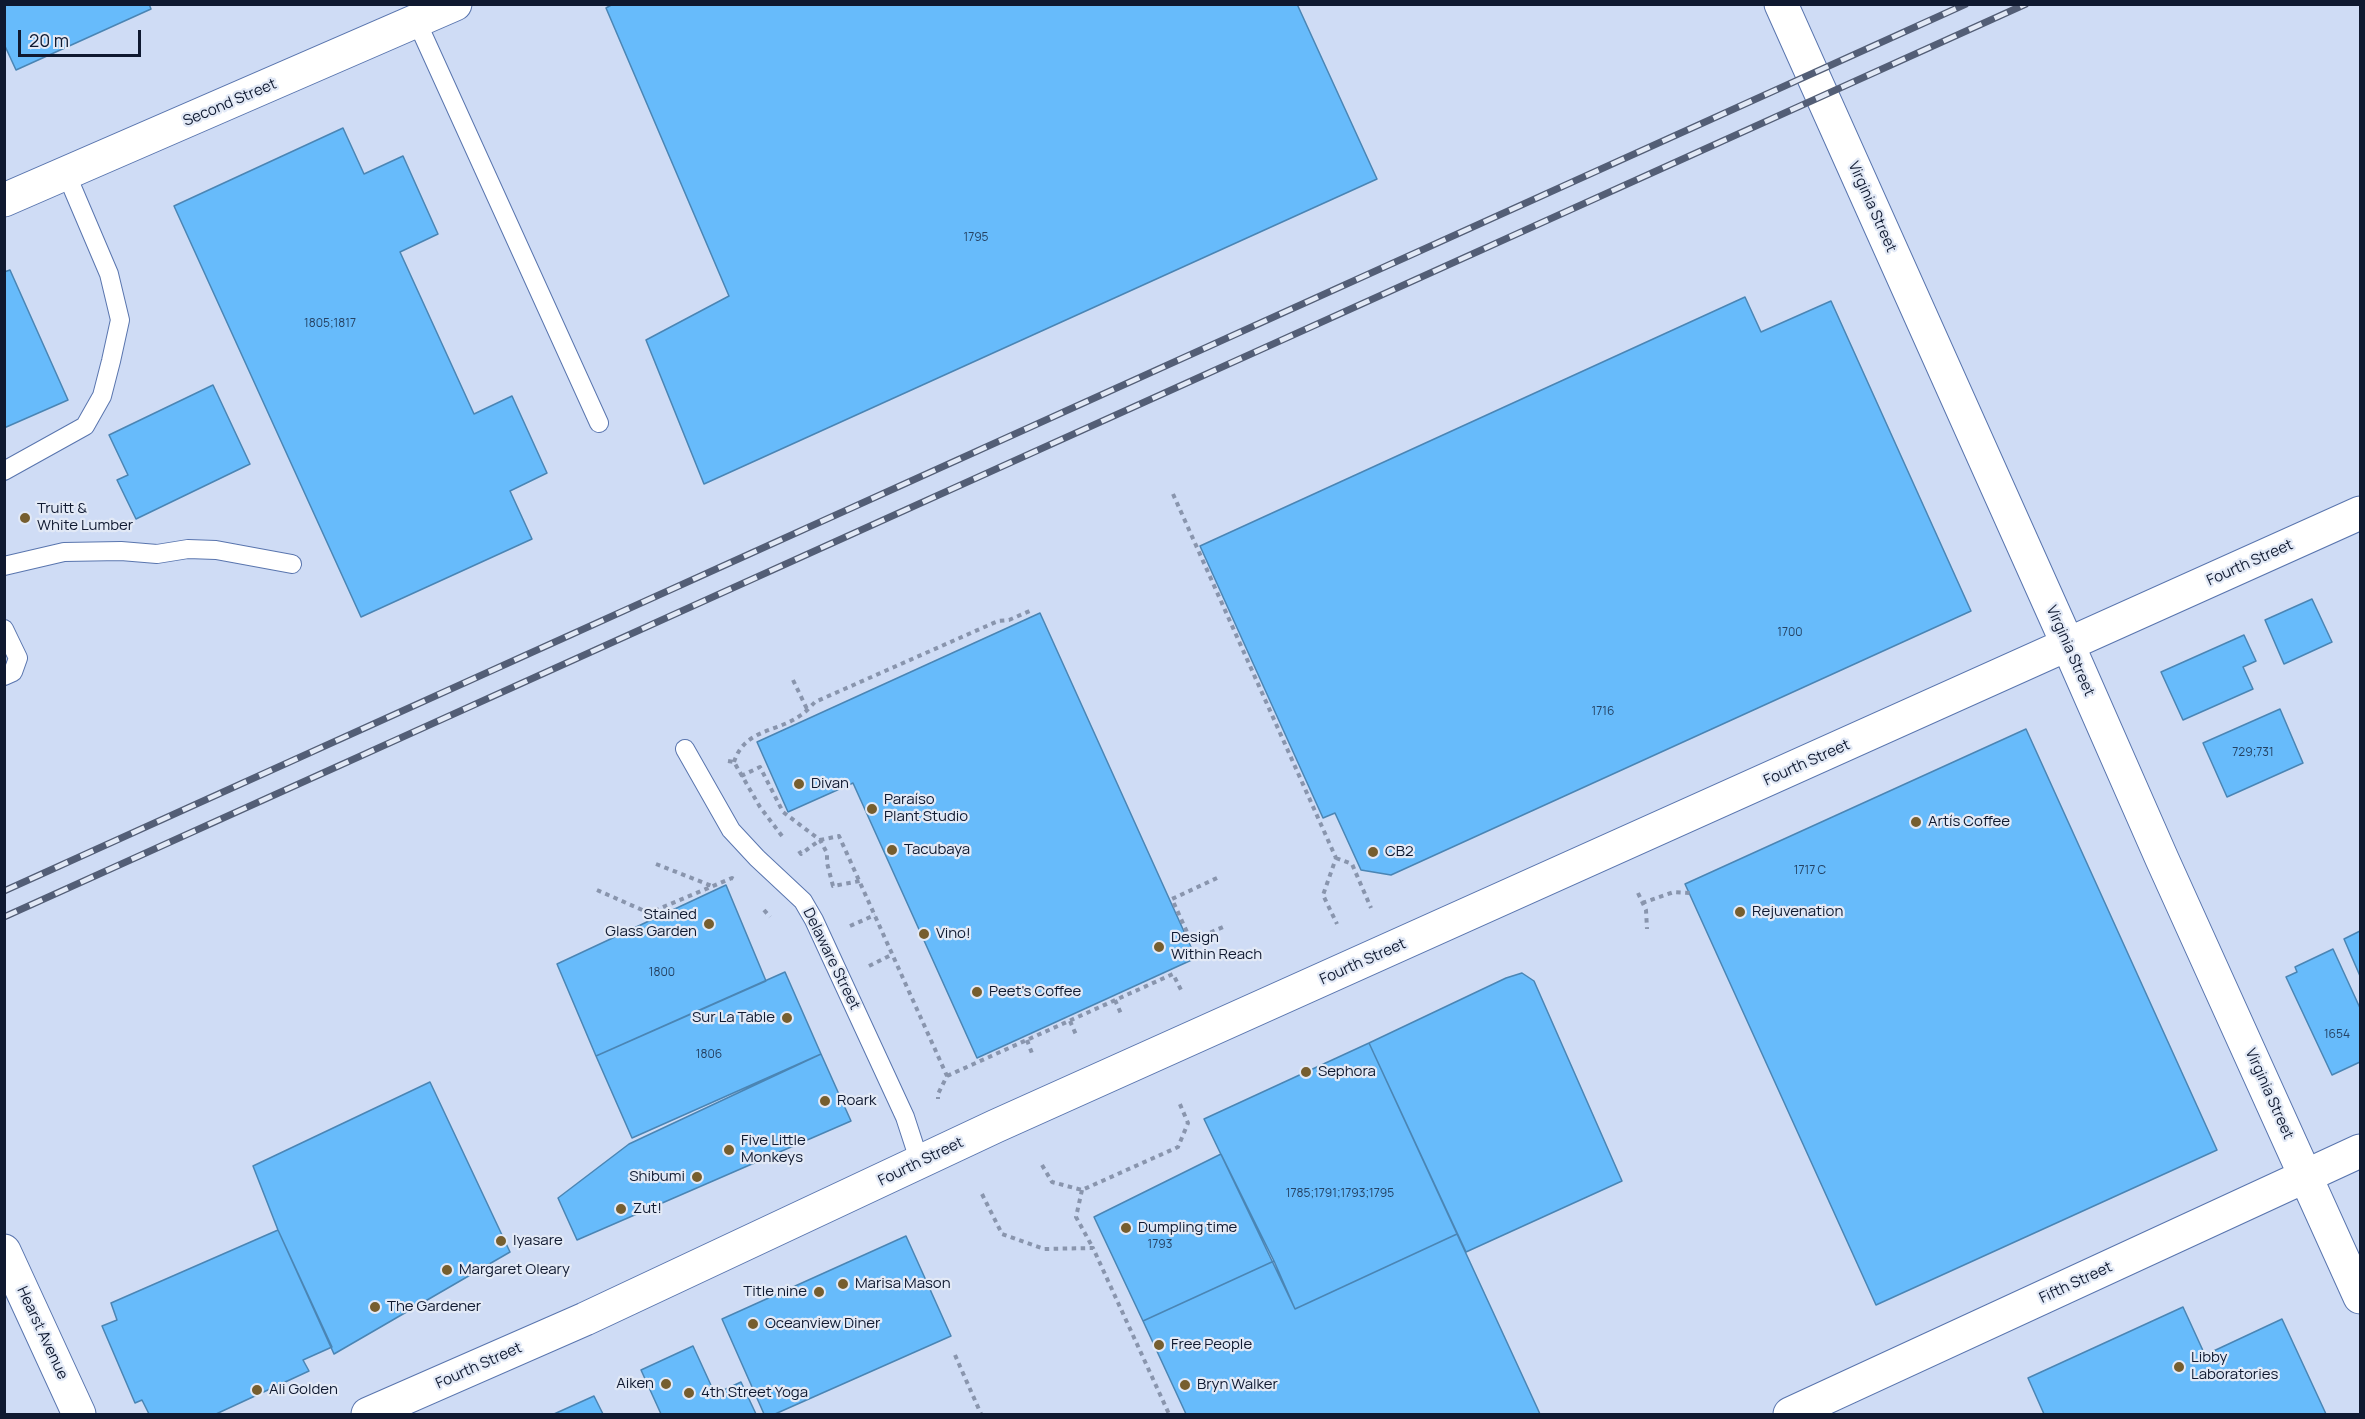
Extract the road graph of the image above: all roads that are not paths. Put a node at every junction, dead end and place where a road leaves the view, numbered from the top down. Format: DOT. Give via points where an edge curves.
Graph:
graph roads {
  1 [pos="455,4"];
  2 [pos="1780,4"];
  3 [pos="417,22"];
  4 [pos="66,173"];
  5 [pos="4,200"];
  6 [pos="599,423"];
  7 [pos="4,471"];
  8 [pos="2361,513"];
  9 [pos="292,564"];
  10 [pos="4,566"];
  11 [pos="4,629"];
  12 [pos="2068,645"];
  13 [pos="4,676"];
  14 [pos="685,749"];
  15 [pos="2361,1151"];
  16 [pos="920,1163"];
  17 [pos="2306,1175"];
  18 [pos="4,1251"];
  19 [pos="2361,1297"];
  20 [pos="80,1414"];
  21 [pos="368,1414"];
  22 [pos="1790,1414"];
  1 -- 3 [label="street, Second Street"];
  2 -- 12 [label="street, Virginia Street"];
  3 -- 4 [label="street, Second Street"];
  3 -- 6 [label="lane"];
  4 -- 5 [label="street, Second Street"];
  4 -- 7 [label="lane" via="109,274 120,320 102,396 84,426"];
  8 -- 12 [label="street, Fourth Street"];
  9 -- 10 [label="lane" via="216,550 188,549 157,554 64,552"];
  11 -- 13 [label="lane" via="18,658 13,672"];
  12 -- 16 [label="street, Fourth Street"];
  12 -- 17 [label="street, Virginia Street"];
  14 -- 16 [label="lane, Delaware Street" via="731,830 803,901 814,920 904,1116"];
  15 -- 17 [label="street, Fifth Street"];
  16 -- 21 [label="street, Fourth Street" via="585,1319"];
  17 -- 19 [label="street, Virginia Street"];
  17 -- 22 [label="street, Fifth Street"];
  18 -- 20 [label="street, Hearst Avenue"];
}
